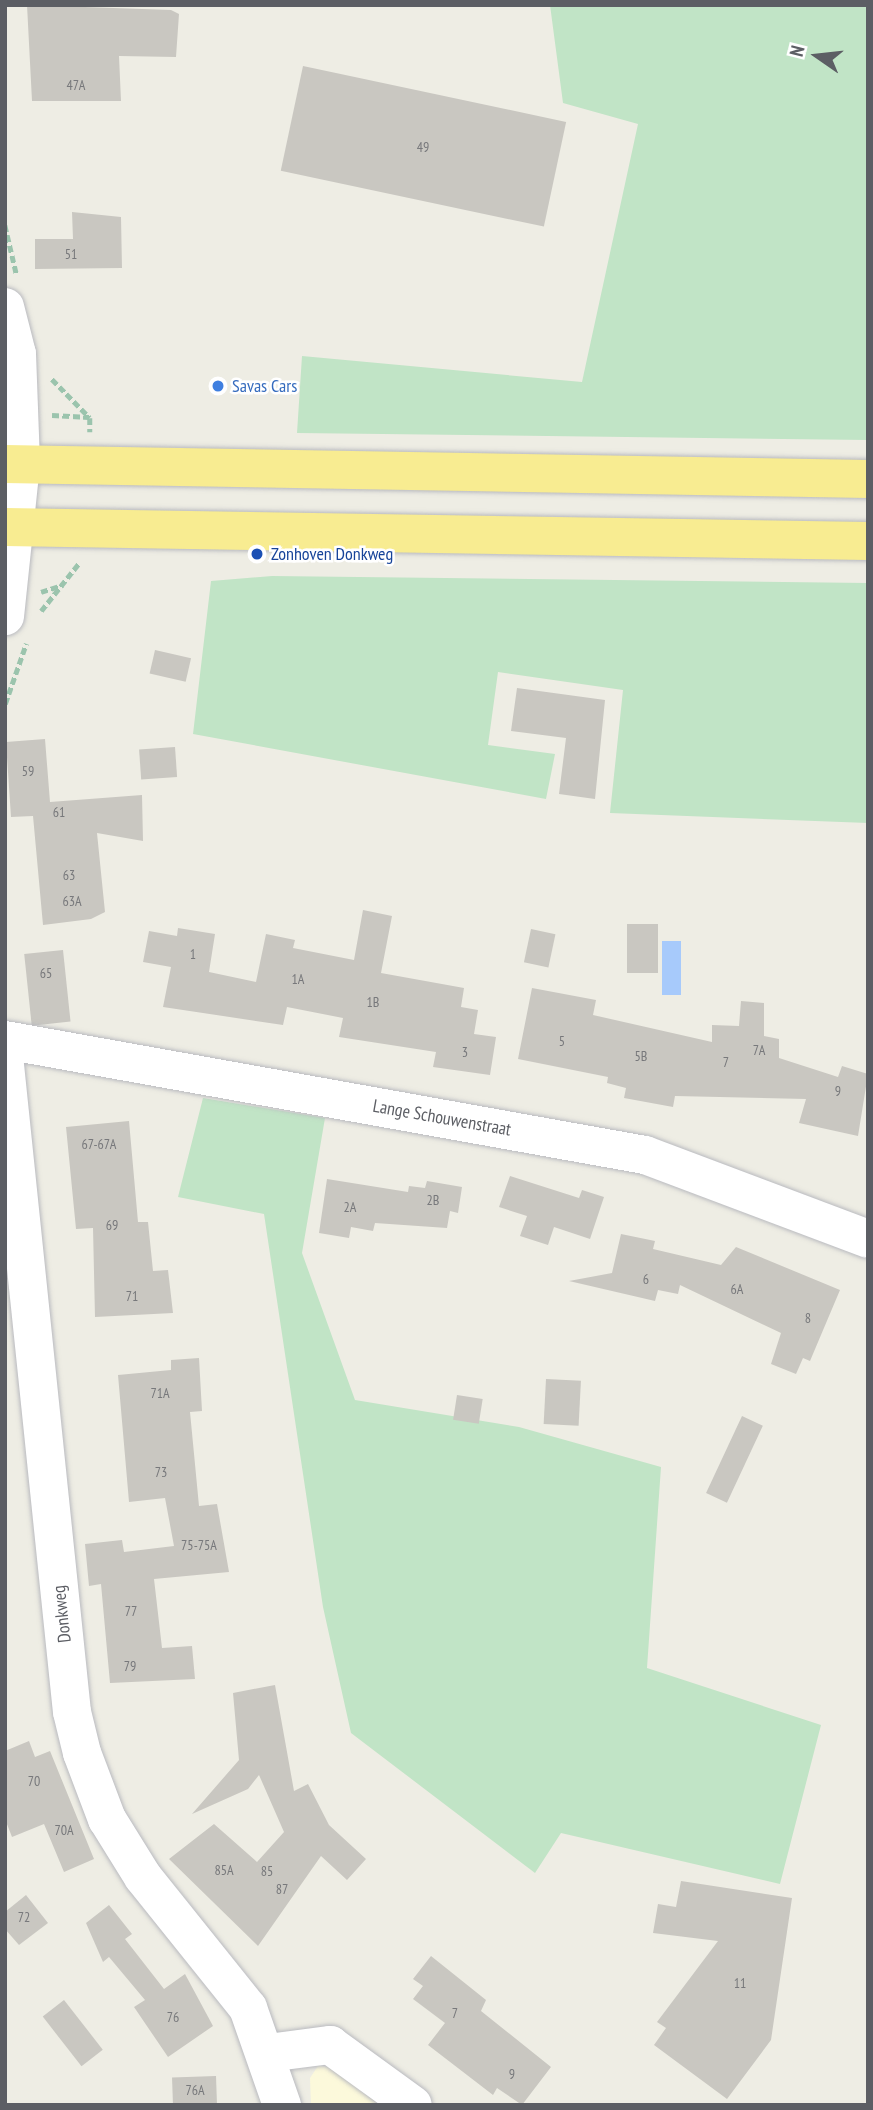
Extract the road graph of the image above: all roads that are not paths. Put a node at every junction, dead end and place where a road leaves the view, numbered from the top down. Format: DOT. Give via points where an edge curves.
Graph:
graph roads {
  1 [pos="5,307"];
  2 [pos="13,464"];
  3 [pos="868,479"];
  4 [pos="12,527"];
  5 [pos="868,541"];
  6 [pos="24,624"];
  7 [pos="5,1040"];
  8 [pos="5,1065"];
  9 [pos="868,1239"];
  10 [pos="268,2053"];
  11 [pos="282,2105"];
  12 [pos="413,2105"];
  1 -- 2 [label="street" via="17,354"];
  2 -- 3 [label="highway"];
  2 -- 4 [label="street"];
  4 -- 5 [label="highway"];
  4 -- 6 [label="street"];
  7 -- 9 [label="street, Lange Schouwenstraat" via="645,1155"];
  8 -- 10 [label="street, Donkweg" via="72,1712 82,1753 122,1846 232,1983"];
  10 -- 11 [label="street, Donkweg"];
  10 -- 12 [label="street" via="330,2045"];
}
